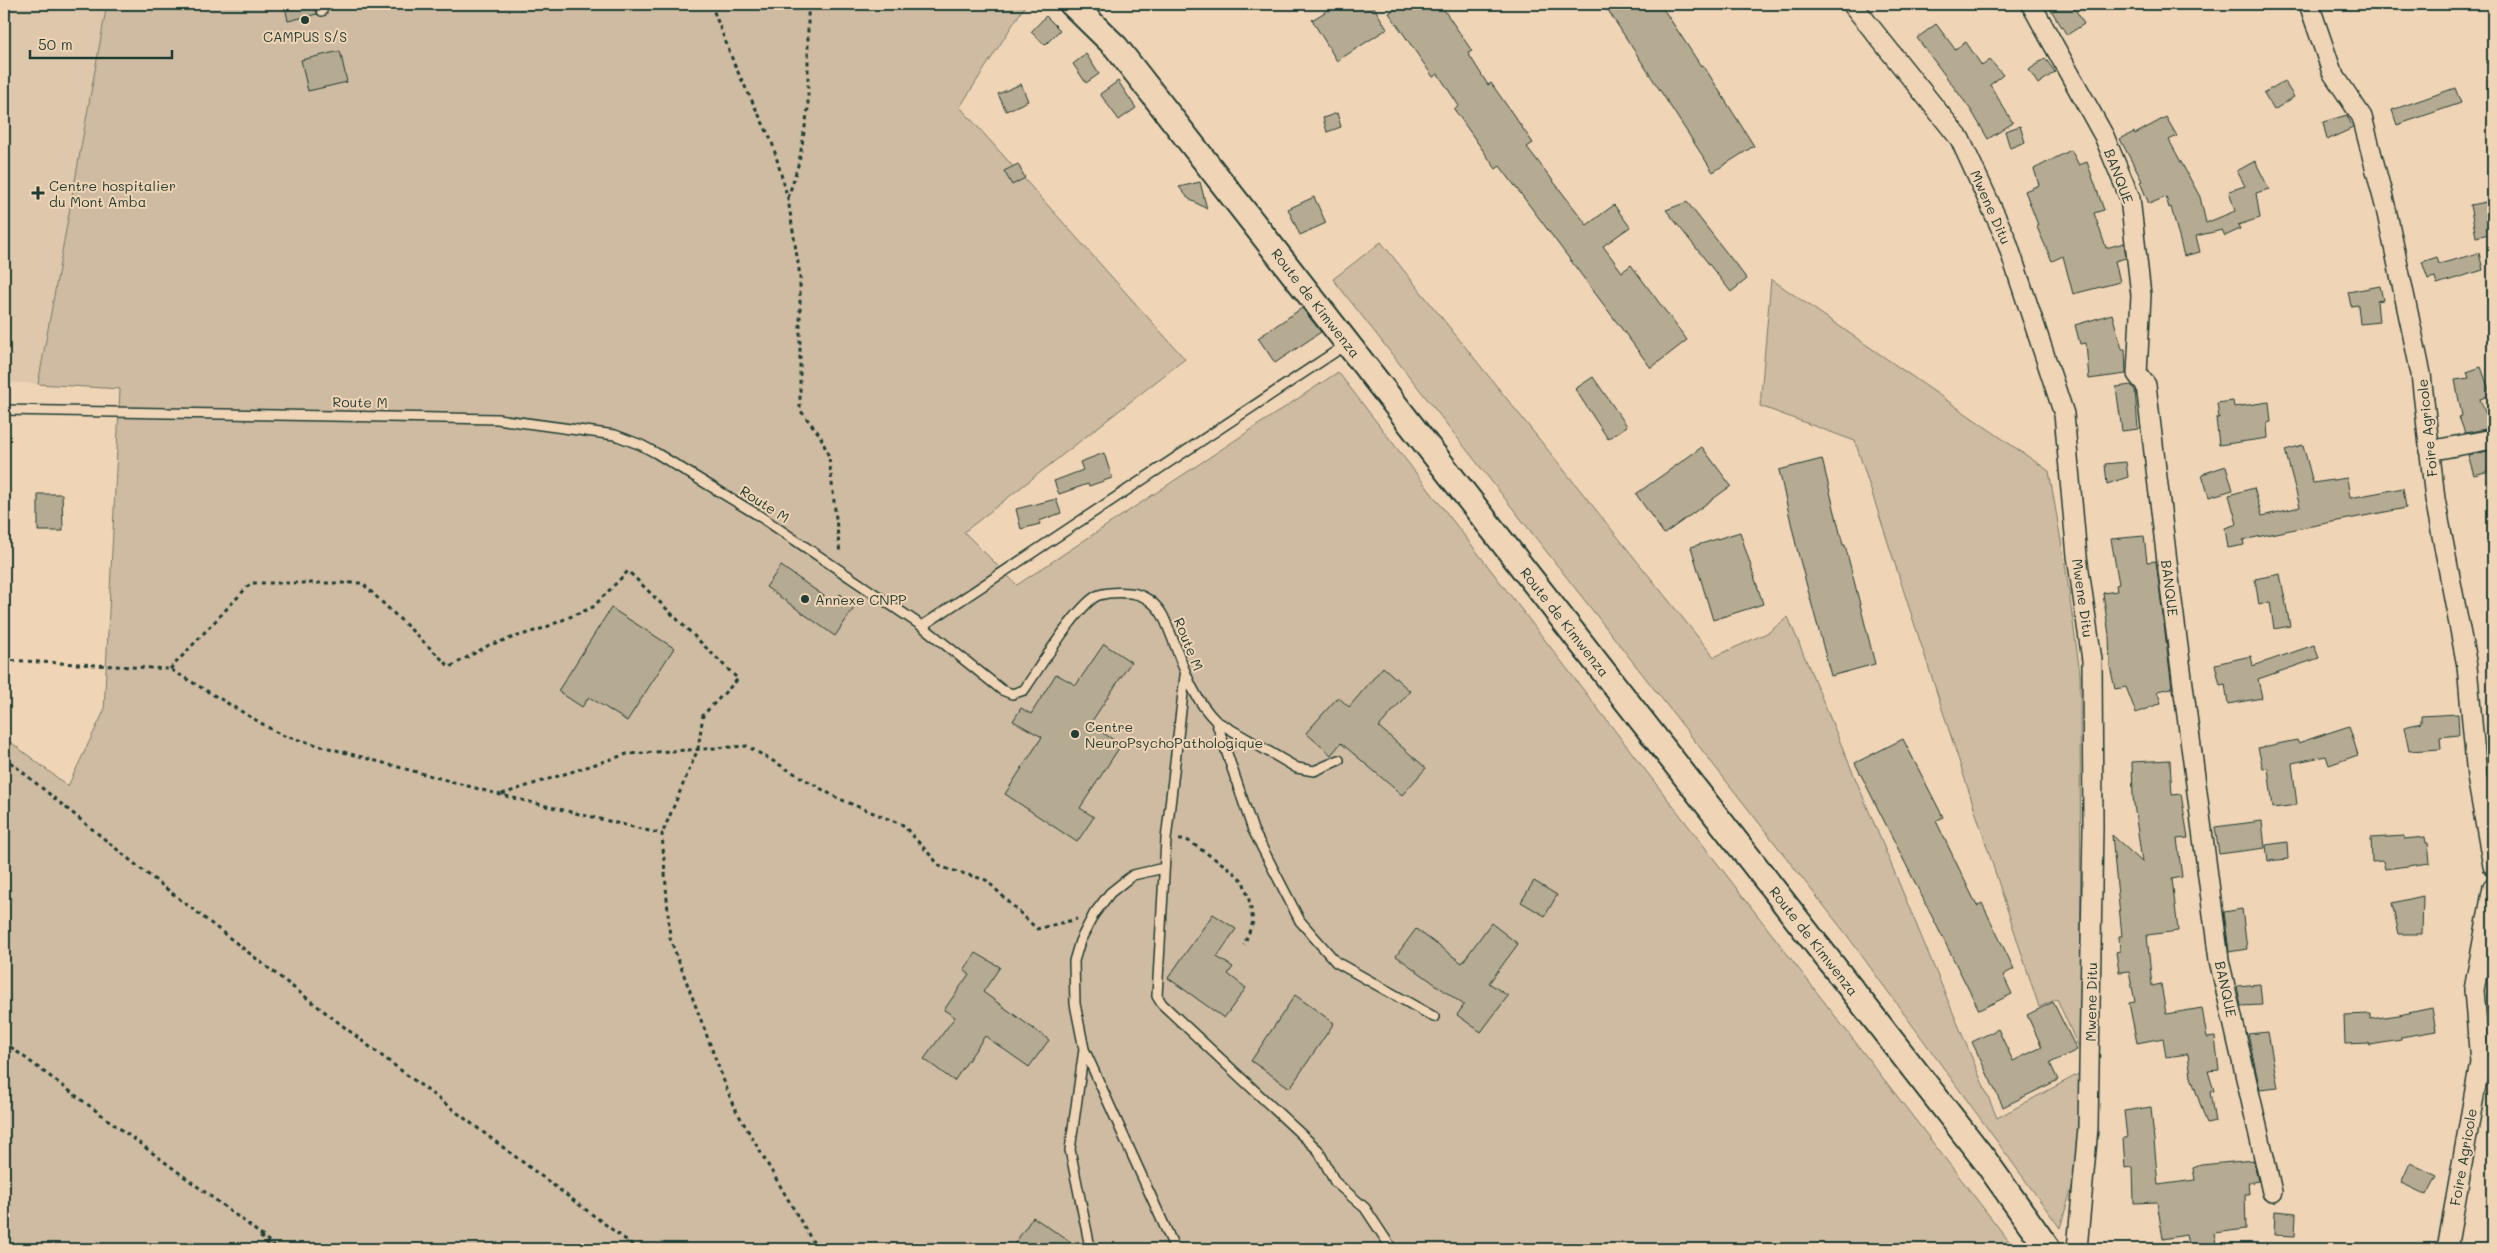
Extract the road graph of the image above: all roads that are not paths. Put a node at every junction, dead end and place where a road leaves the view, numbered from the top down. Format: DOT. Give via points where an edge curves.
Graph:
graph roads {
  1 [pos="1072,4"];
  2 [pos="1852,4"];
  3 [pos="2032,4"];
  4 [pos="2309,4"];
  5 [pos="1347,344"];
  6 [pos="4,410"];
  7 [pos="2493,439"];
  8 [pos="2429,451"];
  9 [pos="922,626"];
  10 [pos="1185,676"];
  11 [pos="1216,721"];
  12 [pos="1339,760"];
  13 [pos="2493,866"];
  14 [pos="1164,868"];
  15 [pos="2493,887"];
  16 [pos="1434,1017"];
  17 [pos="1084,1049"];
  18 [pos="2272,1192"];
  19 [pos="1090,1247"];
  20 [pos="1175,1249"];
  21 [pos="1392,1249"];
  22 [pos="2048,1249"];
  23 [pos="2077,1249"];
  24 [pos="2447,1249"];
  1 -- 5 [label="street, Route de Kimwenza" via="1116,47"];
  2 -- 23 [label="street, Mwene Ditu" via="1960,138 2006,240 2064,414 2077,556 2092,660 2089,1099"];
  3 -- 18 [label="street, BANQUE" via="2104,136 2130,198 2141,295 2137,374 2146,385 2219,960"];
  4 -- 8 [label="street, Foire Agricole" via="2332,72 2362,117 2386,209 2421,374"];
  5 -- 9 [label="lane"];
  5 -- 22 [label="street, Route de Kimwenza" via="1984,1159"];
  6 -- 9 [label="lane, Route M" via="497,419 615,435 641,444 758,516"];
  7 -- 8 [label="street"];
  8 -- 13 [label="street, Foire Agricole" via="2467,666 2477,777"];
  9 -- 10 [label="lane, Route M" via="1002,690 1012,694 1024,690 1084,606 1098,596 1119,592 1138,594 1153,603 1162,614"];
  10 -- 11 [label="lane, Route M" via="1208,714"];
  10 -- 14 [label="lane"];
  11 -- 12 [label="lane, Route M" via="1297,768 1314,771"];
  11 -- 16 [label="lane" via="1253,830 1300,920 1336,962"];
  14 -- 17 [label="lane" via="1133,876 1110,893 1080,941 1074,961 1075,1004"];
  14 -- 21 [label="lane" via="1157,996 1318,1150 1335,1182 1365,1208"];
  15 -- 24 [label="street, Foire Agricole" via="2474,990 2480,1062"];
  17 -- 19 [label="lane" via="1070,1150"];
  17 -- 20 [label="lane"];
}
